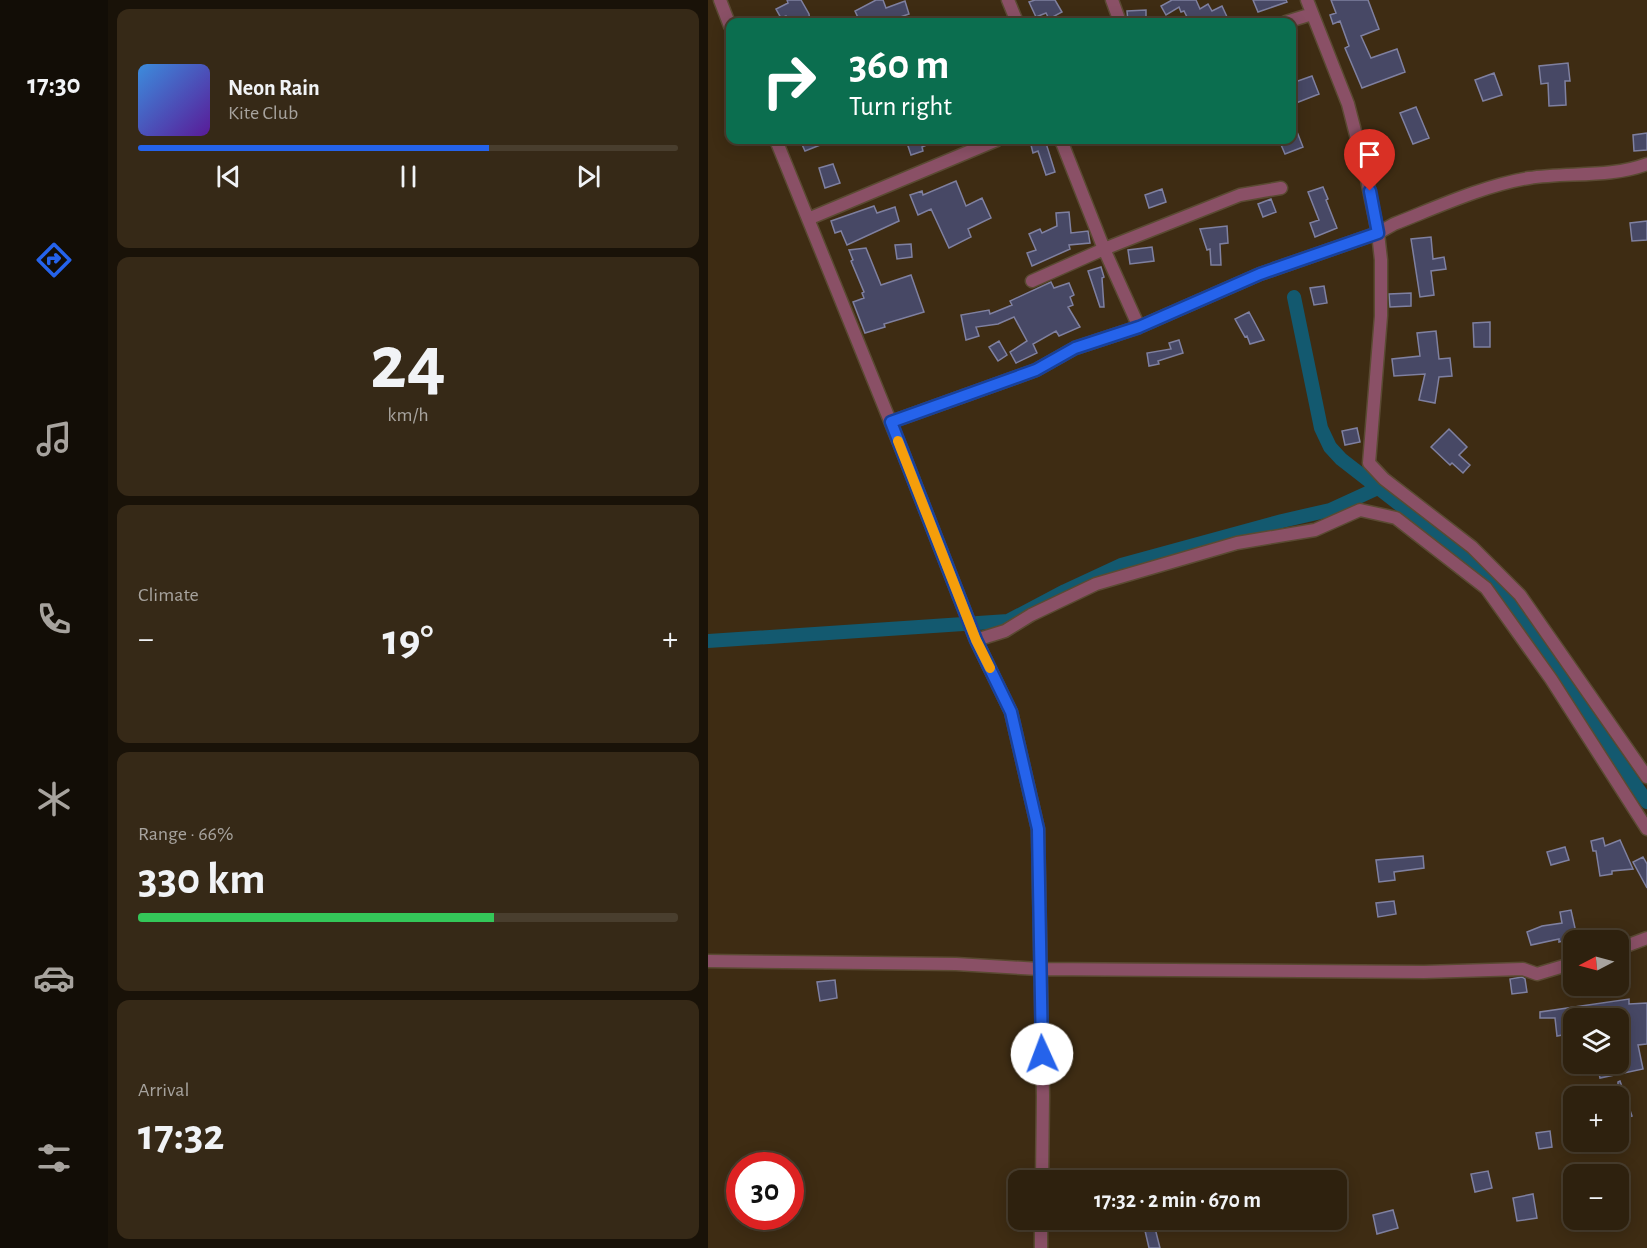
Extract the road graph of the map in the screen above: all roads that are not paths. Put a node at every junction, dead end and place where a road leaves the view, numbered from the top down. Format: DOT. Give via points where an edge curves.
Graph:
graph roads {
  1 [pos="1008,0"];
  2 [pos="1112,0"];
  3 [pos="1307,0"];
  4 [pos="723,1"];
  5 [pos="708,8"];
  6 [pos="1312,14"];
  7 [pos="728,18"];
  8 [pos="1015,18"];
  9 [pos="1119,18"];
  10 [pos="1296,19"];
  11 [pos="778,144"];
  12 [pos="964,144"];
  13 [pos="987,144"];
  14 [pos="1063,144"];
  15 [pos="965,153"];
  16 [pos="1647,164"];
  17 [pos="1281,188"];
  18 [pos="808,219"];
  19 [pos="1378,233"];
  20 [pos="1104,249"];
  21 [pos="1032,281"];
  22 [pos="1139,327"];
  23 [pos="891,422"];
  24 [pos="976,640"];
  25 [pos="1647,777"];
  26 [pos="1647,829"];
  27 [pos="1647,938"];
  28 [pos="1629,945"];
  29 [pos="708,961"];
  30 [pos="1563,966"];
  31 [pos="1039,969"];
  32 [pos="1042,1170"];
  33 [pos="1041,1230"];
  34 [pos="1041,1248"];
  1 -- 8 [label="street"];
  2 -- 9 [label="street"];
  3 -- 6 [label="street"];
  4 -- 5 [label="street"];
  4 -- 7 [label="street"];
  6 -- 10 [label="street"];
  6 -- 19 [label="street" via="1348,104"];
  11 -- 18 [label="street"];
  12 -- 15 [label="street"];
  13 -- 15 [label="street"];
  14 -- 20 [label="street"];
  15 -- 18 [label="street"];
  16 -- 19 [label="street" via="1631,170 1528,178 1501,184"];
  17 -- 20 [label="street" via="1240,195"];
  18 -- 23 [label="street"];
  19 -- 22 [label="street" via="1260,274"];
  19 -- 25 [label="street" via="1381,316 1369,464 1472,547 1520,595"];
  20 -- 21 [label="street"];
  20 -- 22 [label="street"];
  22 -- 23 [label="street" via="1075,348 1036,370"];
  23 -- 24 [label="street"];
  24 -- 26 [label="street" via="1005,631 1096,584 1238,543 1315,530 1360,510 1396,518 1486,588 1551,679"];
  24 -- 31 [label="street" via="1011,712 1038,829"];
  27 -- 28 [label="street"];
  29 -- 31 [label="street"];
  30 -- 31 [label="street" via="1537,974 1523,969"];
  31 -- 32 [label="street"];
  33 -- 34 [label="street"];
}
